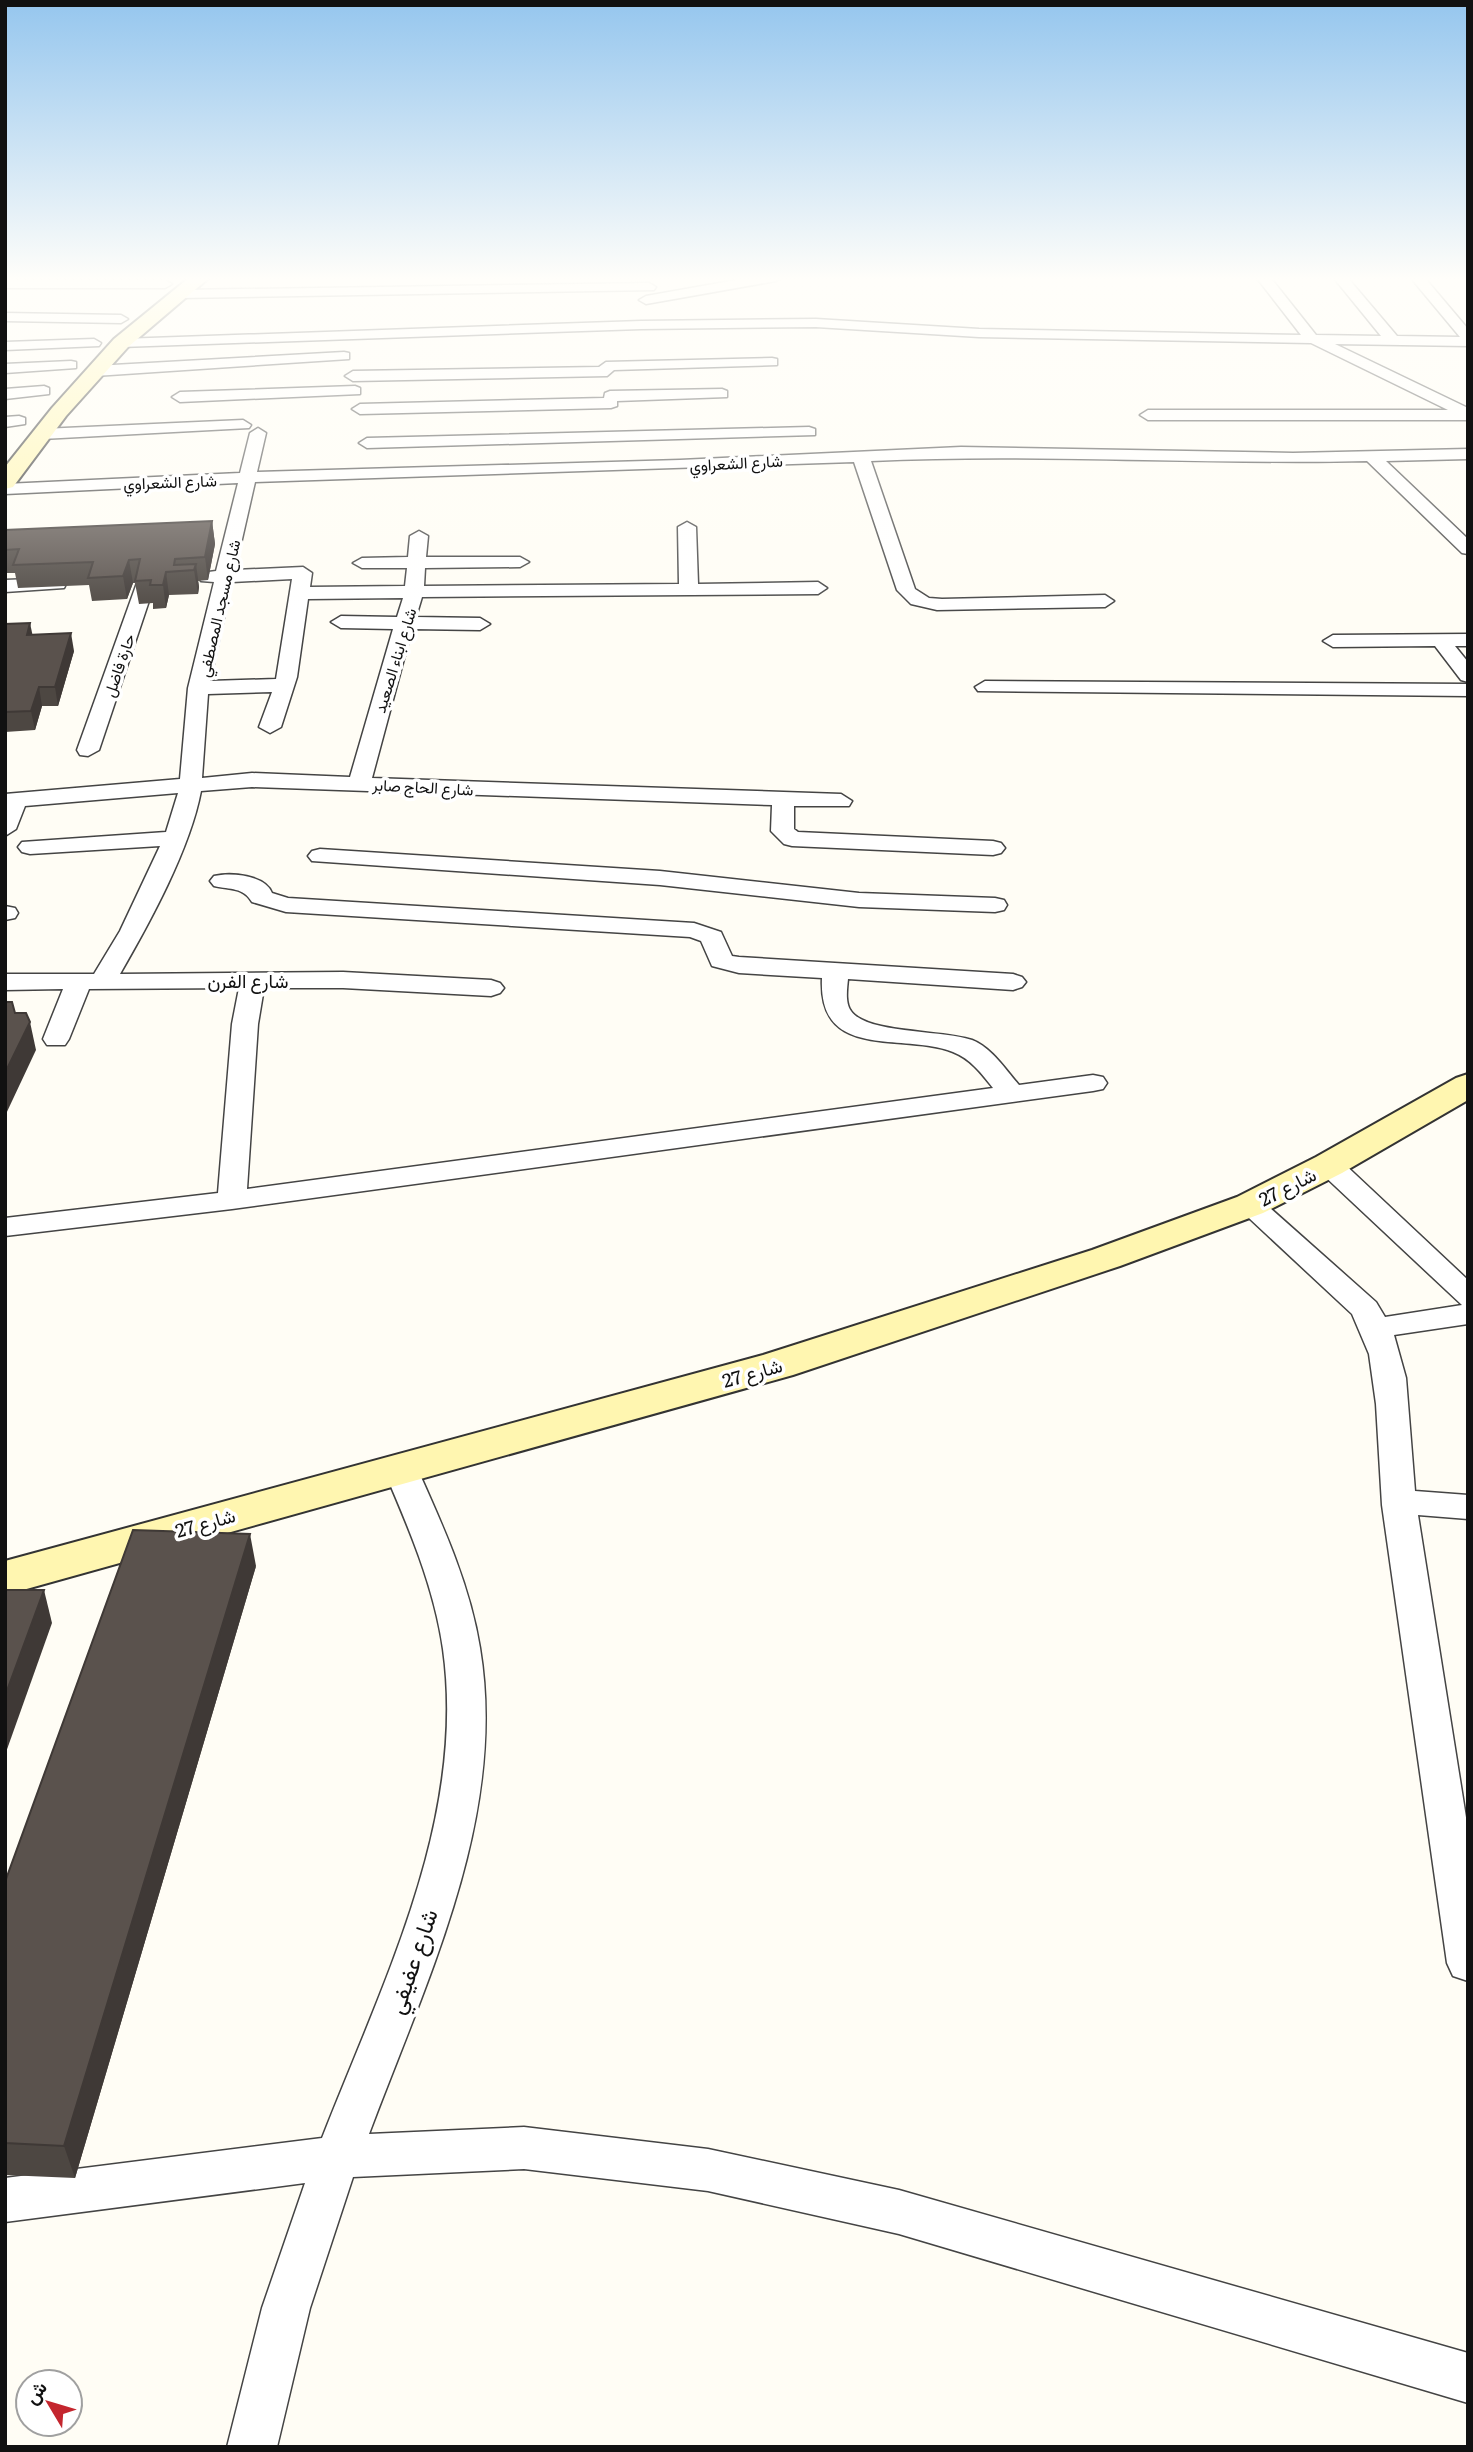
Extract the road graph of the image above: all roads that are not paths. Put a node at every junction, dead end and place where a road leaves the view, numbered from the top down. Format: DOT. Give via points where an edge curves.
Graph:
graph roads {
  1 [pos="38,391"];
  2 [pos="44,391"];
  3 [pos="78,391"];
  4 [pos="233,391"];
  5 [pos="269,391"];
  6 [pos="356,391"];
  7 [pos="610,391"];
  8 [pos="1421,391"];
  9 [pos="5,394"];
  10 [pos="722,394"];
  11 [pos="233,395"];
  12 [pos="180,397"];
  13 [pos="611,404"];
  14 [pos="1468,414"];
  15 [pos="1148,415"];
  16 [pos="12,422"];
  17 [pos="364,426"];
  18 [pos="810,432"];
  19 [pos="42,434"];
  20 [pos="5,438"];
  21 [pos="1468,454"];
  22 [pos="862,457"];
  23 [pos="1372,457"];
  24 [pos="367,476"];
  25 [pos="248,478"];
  26 [pos="5,482"];
  27 [pos="5,489"];
  28 [pos="687,527"];
  29 [pos="419,536"];
  30 [pos="1468,549"];
  31 [pos="520,562"];
  32 [pos="362,563"];
  33 [pos="418,563"];
  34 [pos="302,573"];
  35 [pos="226,577"];
  36 [pos="186,578"];
  37 [pos="121,581"];
  38 [pos="82,583"];
  39 [pos="5,586"];
  40 [pos="818,588"];
  41 [pos="689,590"];
  42 [pos="414,593"];
  43 [pos="1105,601"];
  44 [pos="341,622"];
  45 [pos="405,623"];
  46 [pos="480,624"];
  47 [pos="1333,640"];
  48 [pos="1440,640"];
  49 [pos="1468,640"];
  50 [pos="1468,676"];
  51 [pos="284,685"];
  52 [pos="985,687"];
  53 [pos="198,688"];
  54 [pos="1468,690"];
  55 [pos="270,727"];
  56 [pos="88,750"];
  57 [pos="360,782"];
  58 [pos="191,784"];
  59 [pos="11,800"];
  60 [pos="783,800"];
  61 [pos="841,801"];
  62 [pos="5,829"];
  63 [pos="175,838"];
  64 [pos="30,847"];
  65 [pos="993,848"];
  66 [pos="320,856"];
  67 [pos="222,881"];
  68 [pos="728,886"];
  69 [pos="995,905"];
  70 [pos="709,934"];
  71 [pos="835,972"];
  72 [pos="253,980"];
  73 [pos="91,981"];
  74 [pos="5,982"];
  75 [pos="1013,982"];
  76 [pos="491,988"];
  77 [pos="56,1039"];
  78 [pos="1093,1083"];
  79 [pos="1468,1085"];
  80 [pos="1012,1094"];
  81 [pos="1329,1165"];
  82 [pos="232,1200"];
  83 [pos="1250,1205"];
  84 [pos="5,1227"];
  85 [pos="1468,1297"];
  86 [pos="1468,1314"];
  87 [pos="1378,1328"];
  88 [pos="400,1468"];
  89 [pos="1399,1502"];
  90 [pos="1468,1507"];
  91 [pos="5,1578"];
  92 [pos="1468,1963"];
  93 [pos="338,2157"];
  94 [pos="5,2200"];
  95 [pos="1468,2378"];
  96 [pos="252,2447"];
  1 -- 9 [label="street"];
  2 -- 16 [label="street"];
  3 -- 19 [label="street"];
  4 -- 11 [label="street"];
  5 -- 11 [label="street"];
  6 -- 17 [label="street"];
  7 -- 13 [label="street"];
  8 -- 14 [label="street"];
  10 -- 13 [label="street"];
  11 -- 12 [label="street"];
  13 -- 17 [label="street"];
  14 -- 15 [label="street"];
  16 -- 20 [label="street"];
  17 -- 18 [label="street"];
  17 -- 24 [label="street"];
  19 -- 25 [label="street, شارع مسجد المصطفي" via="250,429"];
  19 -- 26 [label="street"];
  21 -- 23 [label="street, شارع الشعراوي"];
  22 -- 23 [label="street, شارع الشعراوي" via="995,452"];
  22 -- 24 [label="street, شارع الشعراوي"];
  22 -- 43 [label="street" via="912,598 942,605"];
  23 -- 30 [label="street"];
  24 -- 25 [label="street, شارع الشعراوي"];
  25 -- 27 [label="street, شارع الشعراوي"];
  25 -- 35 [label="street, شارع مسجد المصطفي"];
  28 -- 41 [label="street"];
  29 -- 33 [label="street, شارع ابناء الصعيد"];
  31 -- 33 [label="street"];
  32 -- 33 [label="street"];
  33 -- 42 [label="street, شارع ابناء الصعيد"];
  34 -- 35 [label="street"];
  34 -- 42 [label="street"];
  34 -- 51 [label="street"];
  35 -- 36 [label="street"];
  35 -- 53 [label="street, شارع مسجد المصطفي"];
  37 -- 56 [label="street, حارة فاضل" via="153,580"];
  38 -- 39 [label="street"];
  40 -- 41 [label="street"];
  41 -- 42 [label="street"];
  42 -- 45 [label="street, شارع ابناء الصعيد"];
  44 -- 45 [label="street"];
  45 -- 46 [label="street"];
  45 -- 57 [label="street, شارع ابناء الصعيد"];
  47 -- 48 [label="street"];
  48 -- 49 [label="street"];
  48 -- 50 [label="street"];
  51 -- 53 [label="street"];
  51 -- 55 [label="street"];
  52 -- 54 [label="street"];
  53 -- 58 [label="street, شارع مسجد المصطفي"];
  57 -- 58 [label="street, شارع الحاج صابر"];
  57 -- 60 [label="street, شارع الحاج صابر"];
  58 -- 59 [label="street, شارع الحاج صابر"];
  58 -- 63 [label="street, شارع مسجد المصطفي"];
  59 -- 62 [label="street"];
  60 -- 61 [label="street, شارع الحاج صابر"];
  60 -- 65 [label="street" via="782,831 792,839"];
  63 -- 64 [label="street"];
  63 -- 73 [label="street, شارع مسجد المصطفي" via="132,931"];
  66 -- 68 [label="street"];
  67 -- 70 [label="street" via="248,884 260,890 261,897 286,905 570,920"];
  68 -- 69 [label="street" via="859,900"];
  68 -- 70 [label="street"];
  70 -- 71 [label="street" via="717,956 728,964"];
  71 -- 75 [label="street"];
  71 -- 80 [label="street" via="835,1004 850,1024 867,1031 962,1046 979,1055"];
  72 -- 73 [label="street, شارع الفرن"];
  72 -- 76 [label="street, شارع الفرن"];
  72 -- 82 [label="street" via="245,1024"];
  73 -- 74 [label="street, شارع الفرن"];
  73 -- 77 [label="street, شارع مسجد المصطفي"];
  78 -- 80 [label="street"];
  79 -- 81 [label="street, شارع 27"];
  80 -- 82 [label="street"];
  81 -- 83 [label="street, شارع 27"];
  81 -- 85 [label="street"];
  82 -- 84 [label="street"];
  83 -- 87 [label="street" via="1348,1291"];
  83 -- 88 [label="street, شارع 27" via="1106,1258 791,1361"];
  86 -- 87 [label="street"];
  87 -- 89 [label="street" via="1387,1353"];
  88 -- 91 [label="street, شارع 27"];
  88 -- 93 [label="street, شارع عفيفي" via="435,1546 459,1623 466,1723 458,1805 430,1904"];
  89 -- 90 [label="street"];
  89 -- 92 [label="street"];
  93 -- 94 [label="street"];
  93 -- 95 [label="street" via="524,2148 708,2170 899,2212"];
  93 -- 96 [label="street, شارع عفيفي" via="292,2289"];
}
